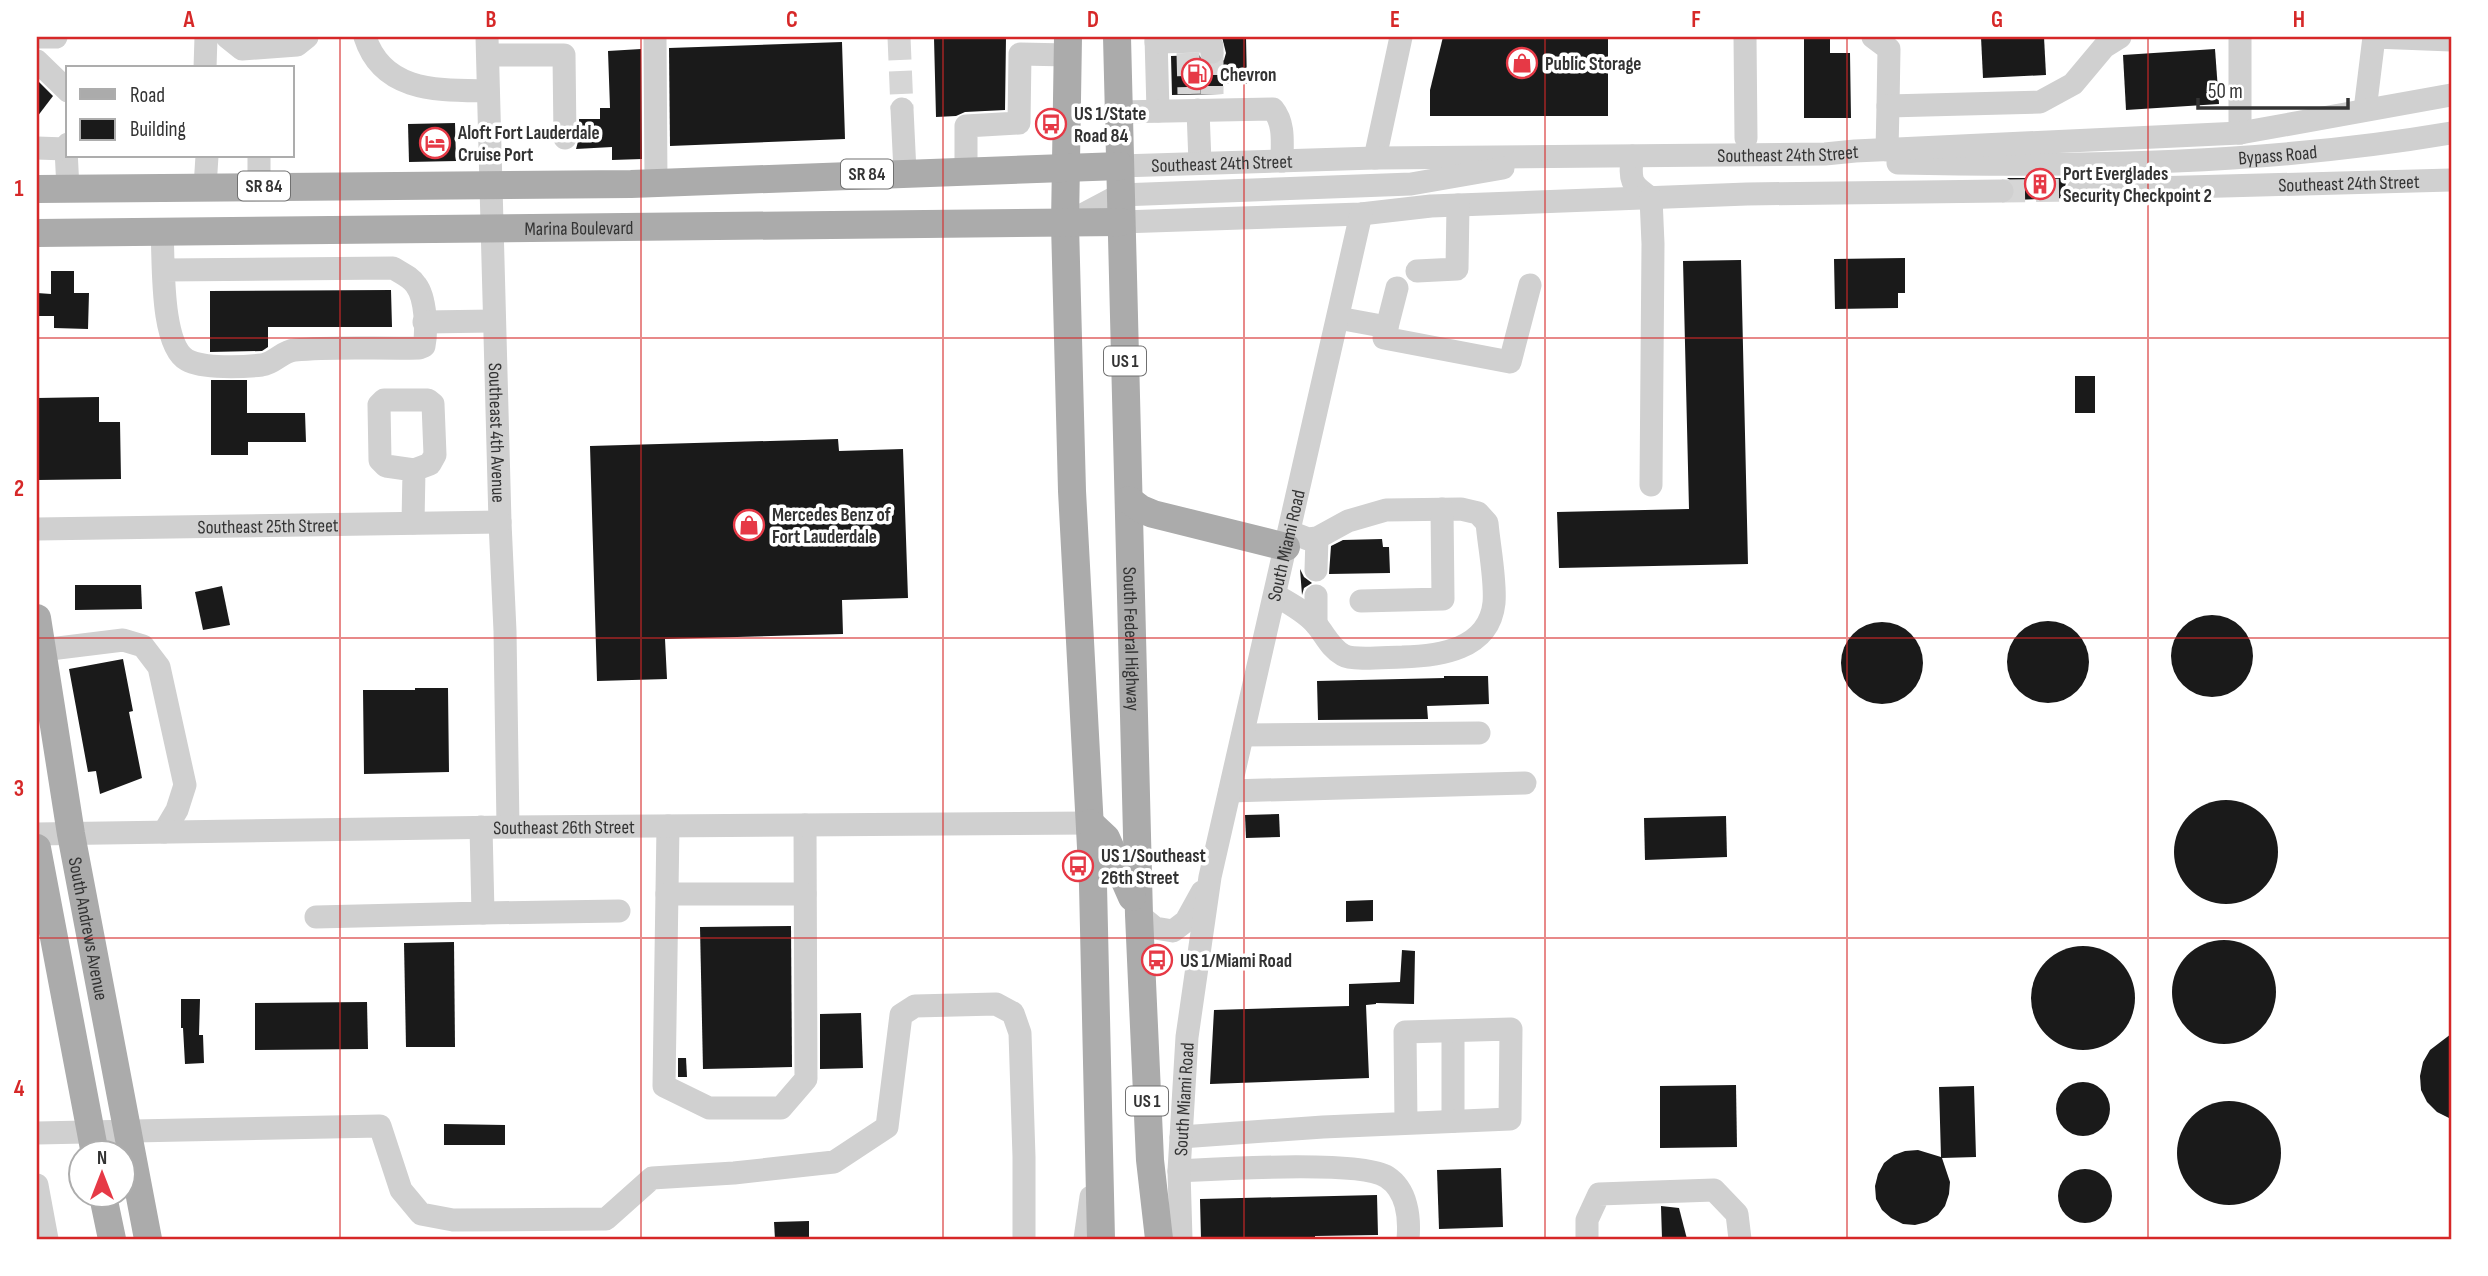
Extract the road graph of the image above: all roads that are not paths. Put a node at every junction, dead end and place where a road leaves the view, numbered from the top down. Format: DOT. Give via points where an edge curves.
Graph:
graph roads {
  1 [pos="37,37"];
  2 [pos="56,37"];
  3 [pos="206,37"];
  4 [pos="227,37"];
  5 [pos="307,37"];
  6 [pos="365,37"];
  7 [pos="655,37"];
  8 [pos="1117,37"];
  9 [pos="1401,37"];
  10 [pos="1745,37"];
  11 [pos="1873,37"];
  12 [pos="2120,37"];
  13 [pos="2240,37"];
  14 [pos="2374,37"];
  15 [pos="1156,39"];
  16 [pos="2451,40"];
  17 [pos="487,46"];
  18 [pos="564,46"];
  19 [pos="1068,46"];
  20 [pos="1212,52"];
  21 [pos="254,58"];
  22 [pos="37,61"];
  23 [pos="205,66"];
  24 [pos="66,89"];
  25 [pos="488,90"];
  26 [pos="2451,95"];
  27 [pos="1200,103"];
  28 [pos="902,109"];
  29 [pos="2365,110"];
  30 [pos="1158,111"];
  31 [pos="1118,112"];
  32 [pos="1888,128"];
  33 [pos="2240,133"];
  34 [pos="2451,133"];
  35 [pos="565,138"];
  36 [pos="1746,138"];
  37 [pos="66,147"];
  38 [pos="37,148"];
  39 [pos="1825,154"];
  40 [pos="1632,156"];
  41 [pos="2096,156"];
  42 [pos="1575,157"];
  43 [pos="67,158"];
  44 [pos="207,158"];
  45 [pos="259,158"];
  46 [pos="1375,158"];
  47 [pos="1282,161"];
  48 [pos="1200,163"];
  49 [pos="1120,166"];
  50 [pos="2019,166"];
  51 [pos="1066,167"];
  52 [pos="967,170"];
  53 [pos="905,172"];
  54 [pos="2451,180"];
  55 [pos="656,183"];
  56 [pos="492,184"];
  57 [pos="259,186"];
  58 [pos="205,187"];
  59 [pos="68,188"];
  60 [pos="37,189"];
  61 [pos="2002,191"];
  62 [pos="1747,194"];
  63 [pos="1651,198"];
  64 [pos="1458,205"];
  65 [pos="1121,209"];
  66 [pos="1362,214"];
  67 [pos="1065,225"];
  68 [pos="492,230"];
  69 [pos="163,232"];
  70 [pos="37,233"];
  71 [pos="164,270"];
  72 [pos="1417,271"];
  73 [pos="1530,285"];
  74 [pos="1397,288"];
  75 [pos="1338,318"];
  76 [pos="494,321"];
  77 [pos="424,322"];
  78 [pos="1387,327"];
  79 [pos="414,470"];
  80 [pos="1651,485"];
  81 [pos="1129,500"];
  82 [pos="1442,509"];
  83 [pos="499,522"];
  84 [pos="413,523"];
  85 [pos="37,529"];
  86 [pos="1317,538"];
  87 [pos="1288,539"];
  88 [pos="1316,570"];
  89 [pos="1275,595"];
  90 [pos="1316,596"];
  91 [pos="1361,601"];
  92 [pos="37,618"];
  93 [pos="1315,624"];
  94 [pos="42,650"];
  95 [pos="1479,733"];
  96 [pos="1243,735"];
  97 [pos="1525,783"];
  98 [pos="1230,792"];
  99 [pos="1090,823"];
  100 [pos="805,825"];
  101 [pos="668,826"];
  102 [pos="481,827"];
  103 [pos="508,827"];
  104 [pos="164,832"];
  105 [pos="37,834"];
  106 [pos="71,834"];
  107 [pos="37,848"];
  108 [pos="1210,877"];
  109 [pos="667,894"];
  110 [pos="805,894"];
  111 [pos="619,911"];
  112 [pos="483,914"];
  113 [pos="1139,915"];
  114 [pos="316,917"];
  115 [pos="1453,1032"];
  116 [pos="1453,1121"];
  117 [pos="1406,1123"];
  118 [pos="128,1131"];
  119 [pos="37,1133"];
  120 [pos="1181,1138"];
  121 [pos="76,1140"];
  122 [pos="92,1140"];
  123 [pos="102,1140"];
  124 [pos="1099,1142"];
  125 [pos="1179,1171"];
  126 [pos="37,1185"];
  127 [pos="106,1210"];
  128 [pos="47,1239"];
  129 [pos="111,1239"];
  130 [pos="148,1239"];
  131 [pos="1024,1239"];
  132 [pos="1085,1239"];
  133 [pos="1101,1239"];
  134 [pos="1159,1239"];
  135 [pos="1181,1239"];
  136 [pos="1408,1239"];
  137 [pos="1587,1239"];
  138 [pos="1740,1239"];
  1 -- 2 [label="street"];
  3 -- 23 [label="street"];
  4 -- 21 [label="street"];
  5 -- 21 [label="street" via="297,45"];
  6 -- 25 [label="street" via="370,54 400,82 444,90"];
  7 -- 55 [label="street"];
  8 -- 31 [label="main road, South Federal Highway / US 1"];
  9 -- 46 [label="street"];
  10 -- 36 [label="street"];
  11 -- 32 [label="street" via="1889,49"];
  12 -- 32 [label="street" via="2105,47 2073,84 2040,102"];
  13 -- 33 [label="street"];
  14 -- 16 [label="street"];
  14 -- 29 [label="street"];
  15 -- 20 [label="street" via="1188,47 1207,41"];
  15 -- 30 [label="street"];
  17 -- 18 [label="street"];
  17 -- 25 [label="street, Southeast 4th Avenue"];
  18 -- 35 [label="street"];
  19 -- 51 [label="main road, US 1"];
  19 -- 52 [label="street" via="1020,54 1019,123 966,126"];
  22 -- 24 [label="street"];
  25 -- 56 [label="street, Southeast 4th Avenue"];
  26 -- 29 [label="street, Southeast 24th Street"];
  27 -- 30 [label="street"];
  27 -- 47 [label="street" via="1273,109 1281,125"];
  27 -- 48 [label="street"];
  28 -- 53 [label="street"];
  29 -- 33 [label="street, Southeast 24th Street"];
  30 -- 31 [label="street"];
  31 -- 49 [label="main road, South Federal Highway / US 1"];
  32 -- 39 [label="street, Southeast 24th Street"];
  32 -- 41 [label="street, Southeast 24th Street"];
  33 -- 41 [label="street, Southeast 24th Street"];
  34 -- 41 [label="street, Bypass Road" via="2228,159"];
  37 -- 38 [label="street"];
  39 -- 40 [label="street, Southeast 24th Street"];
  39 -- 50 [label="street, Bypass Road" via="1894,163"];
  40 -- 42 [label="street, Southeast 24th Street"];
  40 -- 63 [label="street" via="1634,187"];
  41 -- 50 [label="street, Bypass Road"];
  41 -- 54 [label="street, Southeast 24th Street" via="2085,189"];
  42 -- 46 [label="street, Southeast 24th Street"];
  42 -- 65 [label="street" via="1411,184"];
  43 -- 59 [label="street"];
  44 -- 58 [label="street"];
  45 -- 57 [label="street"];
  46 -- 47 [label="street, Southeast 24th Street / SR 84"];
  47 -- 48 [label="street, Southeast 24th Street / SR 84"];
  48 -- 49 [label="street, Southeast 24th Street / SR 84"];
  49 -- 51 [label="main road, SR 84"];
  49 -- 65 [label="main road, South Federal Highway / US 1"];
  50 -- 62 [label="street, Bypass Road"];
  51 -- 52 [label="main road, SR 84"];
  51 -- 67 [label="main road, US 1"];
  52 -- 53 [label="main road, SR 84"];
  53 -- 55 [label="main road, SR 84"];
  55 -- 56 [label="main road, SR 84"];
  56 -- 57 [label="main road, SR 84"];
  56 -- 68 [label="street, Southeast 4th Avenue"];
  57 -- 58 [label="main road, SR 84"];
  58 -- 59 [label="main road, SR 84"];
  59 -- 60 [label="main road, SR 84"];
  61 -- 62 [label="street, Southeast 24th Street"];
  62 -- 63 [label="street, Southeast 24th Street"];
  63 -- 64 [label="street, Southeast 24th Street"];
  63 -- 80 [label="street"];
  64 -- 66 [label="street, Southeast 24th Street"];
  64 -- 72 [label="street" via="1457,269"];
  65 -- 66 [label="street, Southeast 24th Street"];
  65 -- 67 [label="main road, Marina Boulevard"];
  65 -- 81 [label="main road, South Federal Highway / US 1"];
  66 -- 75 [label="street, South Miami Road"];
  67 -- 68 [label="main road, Marina Boulevard"];
  67 -- 99 [label="main road, US 1" via="1072,513"];
  68 -- 69 [label="main road, Marina Boulevard"];
  68 -- 76 [label="street, Southeast 4th Avenue"];
  69 -- 70 [label="main road, Marina Boulevard"];
  69 -- 71 [label="street"];
  71 -- 77 [label="street" via="393,268 418,287"];
  71 -- 77 [label="street" via="170,329 178,352 201,365 266,365 292,350 419,348 424,346"];
  73 -- 78 [label="street" via="1510,362 1384,338"];
  74 -- 78 [label="street"];
  75 -- 78 [label="street"];
  75 -- 87 [label="street, South Miami Road"];
  76 -- 77 [label="street"];
  76 -- 83 [label="street, Southeast 4th Avenue"];
  79 -- 84 [label="street"];
  81 -- 87 [label="main road" via="1153,514"];
  81 -- 113 [label="main road, South Federal Highway / US 1"];
  82 -- 86 [label="street" via="1386,510 1348,521"];
  82 -- 91 [label="street" via="1443,599"];
  82 -- 93 [label="street" via="1478,513 1487,523 1494,603 1488,625 1472,642 1425,657 1346,657"];
  83 -- 84 [label="street, Southeast 25th Street"];
  83 -- 103 [label="street, Southeast 4th Avenue"];
  84 -- 85 [label="street, Southeast 25th Street"];
  86 -- 87 [label="street"];
  86 -- 88 [label="street"];
  87 -- 89 [label="street, South Miami Road"];
  89 -- 93 [label="street"];
  89 -- 96 [label="street, South Miami Road"];
  90 -- 93 [label="street"];
  92 -- 94 [label="main road, South Andrews Avenue"];
  94 -- 104 [label="street" via="123,640 143,646 159,667 185,785"];
  94 -- 106 [label="main road, South Andrews Avenue"];
  95 -- 96 [label="street"];
  96 -- 98 [label="street, South Miami Road"];
  97 -- 98 [label="street"];
  98 -- 108 [label="street, South Miami Road"];
  99 -- 100 [label="street, Southeast 26th Street"];
  99 -- 113 [label="main road" via="1106,838"];
  99 -- 124 [label="main road, US 1"];
  100 -- 101 [label="street, Southeast 26th Street"];
  100 -- 110 [label="street"];
  101 -- 103 [label="street, Southeast 26th Street"];
  101 -- 109 [label="street"];
  102 -- 103 [label="street, Southeast 26th Street"];
  102 -- 104 [label="street, Southeast 26th Street"];
  102 -- 112 [label="street"];
  104 -- 106 [label="street, Southeast 26th Street"];
  105 -- 106 [label="street, Southeast 26th Street"];
  106 -- 118 [label="main road, South Andrews Avenue"];
  107 -- 122 [label="main road, South Andrews Avenue"];
  108 -- 113 [label="street, South Miami Road" via="1186,921 1173,931 1155,928"];
  108 -- 120 [label="street, South Miami Road" via="1187,1037"];
  109 -- 110 [label="street"];
  109 -- 110 [label="street" via="664,1086 709,1108 781,1108 806,1079"];
  111 -- 112 [label="street"];
  112 -- 114 [label="street"];
  113 -- 134 [label="main road, South Federal Highway / US 1" via="1150,1160"];
  115 -- 116 [label="street"];
  115 -- 116 [label="street" via="1511,1029 1510,1119"];
  115 -- 117 [label="street" via="1405,1032"];
  116 -- 117 [label="street"];
  117 -- 120 [label="street"];
  118 -- 123 [label="street"];
  118 -- 130 [label="main road, South Andrews Avenue"];
  118 -- 131 [label="street" via="380,1126 401,1190 421,1214 453,1220 606,1219 652,1178 834,1162 887,1127 901,1015 915,1006 996,1004 1013,1013 1020,1033"];
  119 -- 121 [label="street"];
  120 -- 125 [label="street, South Miami Road"];
  124 -- 132 [label="street"];
  124 -- 133 [label="main road, US 1"];
  125 -- 135 [label="street, South Miami Road"];
  125 -- 136 [label="street" via="1369,1169 1389,1178 1405,1197"];
  126 -- 128 [label="street"];
  127 -- 129 [label="main road"];
  137 -- 138 [label="street" via="1587,1220 1599,1194 1714,1190 1737,1214"];
}
